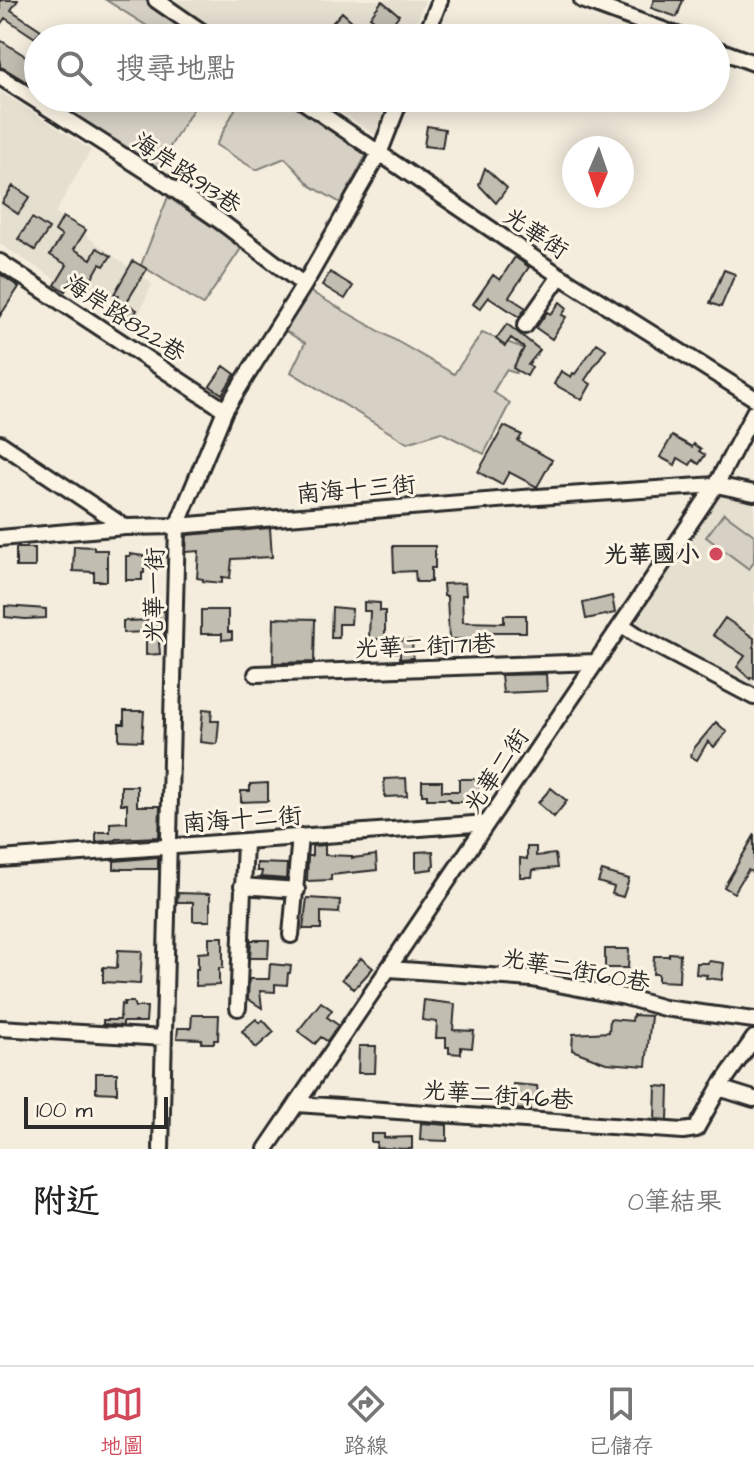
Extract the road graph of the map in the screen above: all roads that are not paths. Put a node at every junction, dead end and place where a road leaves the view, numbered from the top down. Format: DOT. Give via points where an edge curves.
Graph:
graph roads {
  1 [pos="156,0"];
  2 [pos="440,0"];
  3 [pos="582,0"];
  4 [pos="191,24"];
  5 [pos="431,24"];
  6 [pos="647,24"];
  7 [pos="730,54"];
  8 [pos="754,63"];
  9 [pos="0,77"];
  10 [pos="24,92"];
  11 [pos="55,112"];
  12 [pos="318,112"];
  13 [pos="396,112"];
  14 [pos="379,154"];
  15 [pos="0,262"];
  16 [pos="560,276"];
  17 [pos="304,285"];
  18 [pos="525,326"];
  19 [pos="754,398"];
  20 [pos="225,410"];
  21 [pos="754,412"];
  22 [pos="0,443"];
  23 [pos="716,485"];
  24 [pos="754,493"];
  25 [pos="177,526"];
  26 [pos="125,527"];
  27 [pos="0,538"];
  28 [pos="622,625"];
  29 [pos="596,662"];
  30 [pos="256,674"];
  31 [pos="754,697"];
  32 [pos="487,823"];
  33 [pos="300,836"];
  34 [pos="245,842"];
  35 [pos="170,846"];
  36 [pos="0,859"];
  37 [pos="242,886"];
  38 [pos="297,890"];
  39 [pos="291,935"];
  40 [pos="389,969"];
  41 [pos="238,1008"];
  42 [pos="754,1020"];
  43 [pos="0,1028"];
  44 [pos="164,1038"];
  45 [pos="754,1038"];
  46 [pos="719,1088"];
  47 [pos="754,1099"];
  48 [pos="297,1104"];
  49 [pos="161,1149"];
  50 [pos="266,1149"];
  1 -- 4 [label="street"];
  2 -- 5 [label="street"];
  3 -- 6 [label="street"];
  7 -- 8 [label="street"];
  9 -- 10 [label="street, 海岸路913巷"];
  11 -- 17 [label="street, 海岸路913巷" via="220,221"];
  12 -- 14 [label="street, 光華街"];
  13 -- 14 [label="street, 光華一街"];
  14 -- 16 [label="street, 光華街"];
  14 -- 17 [label="street, 光華一街"];
  15 -- 20 [label="street, 海岸路822巷"];
  16 -- 18 [label="street"];
  16 -- 19 [label="street, 光華街"];
  17 -- 20 [label="street, 光華一街"];
  20 -- 25 [label="street, 光華一街"];
  21 -- 23 [label="street, 光華二街"];
  22 -- 26 [label="street"];
  23 -- 24 [label="street, 南海十三街"];
  23 -- 25 [label="street, 南海十三街"];
  23 -- 28 [label="street, 光華二街"];
  25 -- 26 [label="street, 南海十三街"];
  25 -- 35 [label="street, 光華一街"];
  26 -- 27 [label="street, 南海十三街"];
  28 -- 29 [label="street, 光華二街"];
  28 -- 31 [label="street"];
  29 -- 30 [label="street, 光華二街171巷"];
  29 -- 32 [label="street, 光華二街"];
  32 -- 33 [label="street, 南海十二街"];
  32 -- 40 [label="street, 光華二街"];
  33 -- 34 [label="street, 南海十二街"];
  33 -- 38 [label="street"];
  34 -- 35 [label="street, 南海十二街"];
  34 -- 37 [label="street"];
  35 -- 36 [label="street, 南海十二街"];
  35 -- 44 [label="street, 光華一街"];
  37 -- 38 [label="street"];
  37 -- 41 [label="street"];
  38 -- 39 [label="street"];
  40 -- 42 [label="street, 光華二街60巷" via="532,979 664,1008"];
  40 -- 48 [label="street, 光華二街"];
  43 -- 44 [label="street"];
  44 -- 49 [label="street, 光華一街"];
  45 -- 46 [label="street"];
  46 -- 47 [label="street"];
  46 -- 48 [label="street, 光華二街46巷" via="696,1129 683,1131"];
  48 -- 50 [label="street, 光華二街"];
}
